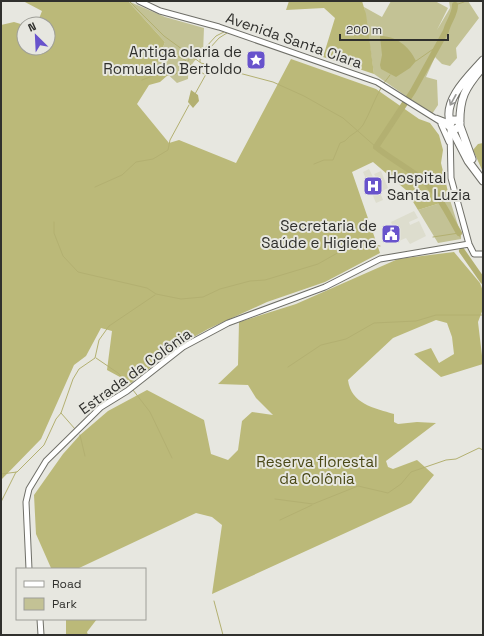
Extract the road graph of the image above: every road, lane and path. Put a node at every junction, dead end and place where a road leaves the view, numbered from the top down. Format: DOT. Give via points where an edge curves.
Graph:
graph roads {
  1 [pos="139,1"];
  2 [pos="483,60"];
  3 [pos="483,66"];
  4 [pos="433,118"];
  5 [pos="441,124"];
  6 [pos="460,125"];
  7 [pos="450,126"];
  8 [pos="450,144"];
  9 [pos="475,169"];
  10 [pos="483,180"];
  11 [pos="469,244"];
  12 [pos="483,254"];
  13 [pos="28,568"];
  14 [pos="40,620"];
  15 [pos="42,635"];
  1 -- 4 [label="street, Avenida Santa Clara" via="160,11 219,27 383,85"];
  2 -- 7 [label="main road, one-way" via="450,104"];
  3 -- 6 [label="main road" via="462,97 459,107"];
  4 -- 5 [label="street, Avenida Santa Clara"];
  4 -- 7 [label="street, Avenida Santa Clara"];
  5 -- 7 [label="street, Avenida Santa Clara"];
  5 -- 8 [label="street"];
  6 -- 7 [label="main road" via="456,120"];
  6 -- 9 [label="main road"];
  7 -- 8 [label="street"];
  7 -- 9 [label="main road"];
  8 -- 11 [label="street" via="451,178"];
  9 -- 10 [label="main road"];
  11 -- 12 [label="street" via="474,254"];
  11 -- 13 [label="street, Estrada da Colônia" via="380,259 325,287 228,323 183,347 127,391 101,407 49,457 31,484 26,502"];
  14 -- 15 [label="street"];
}
